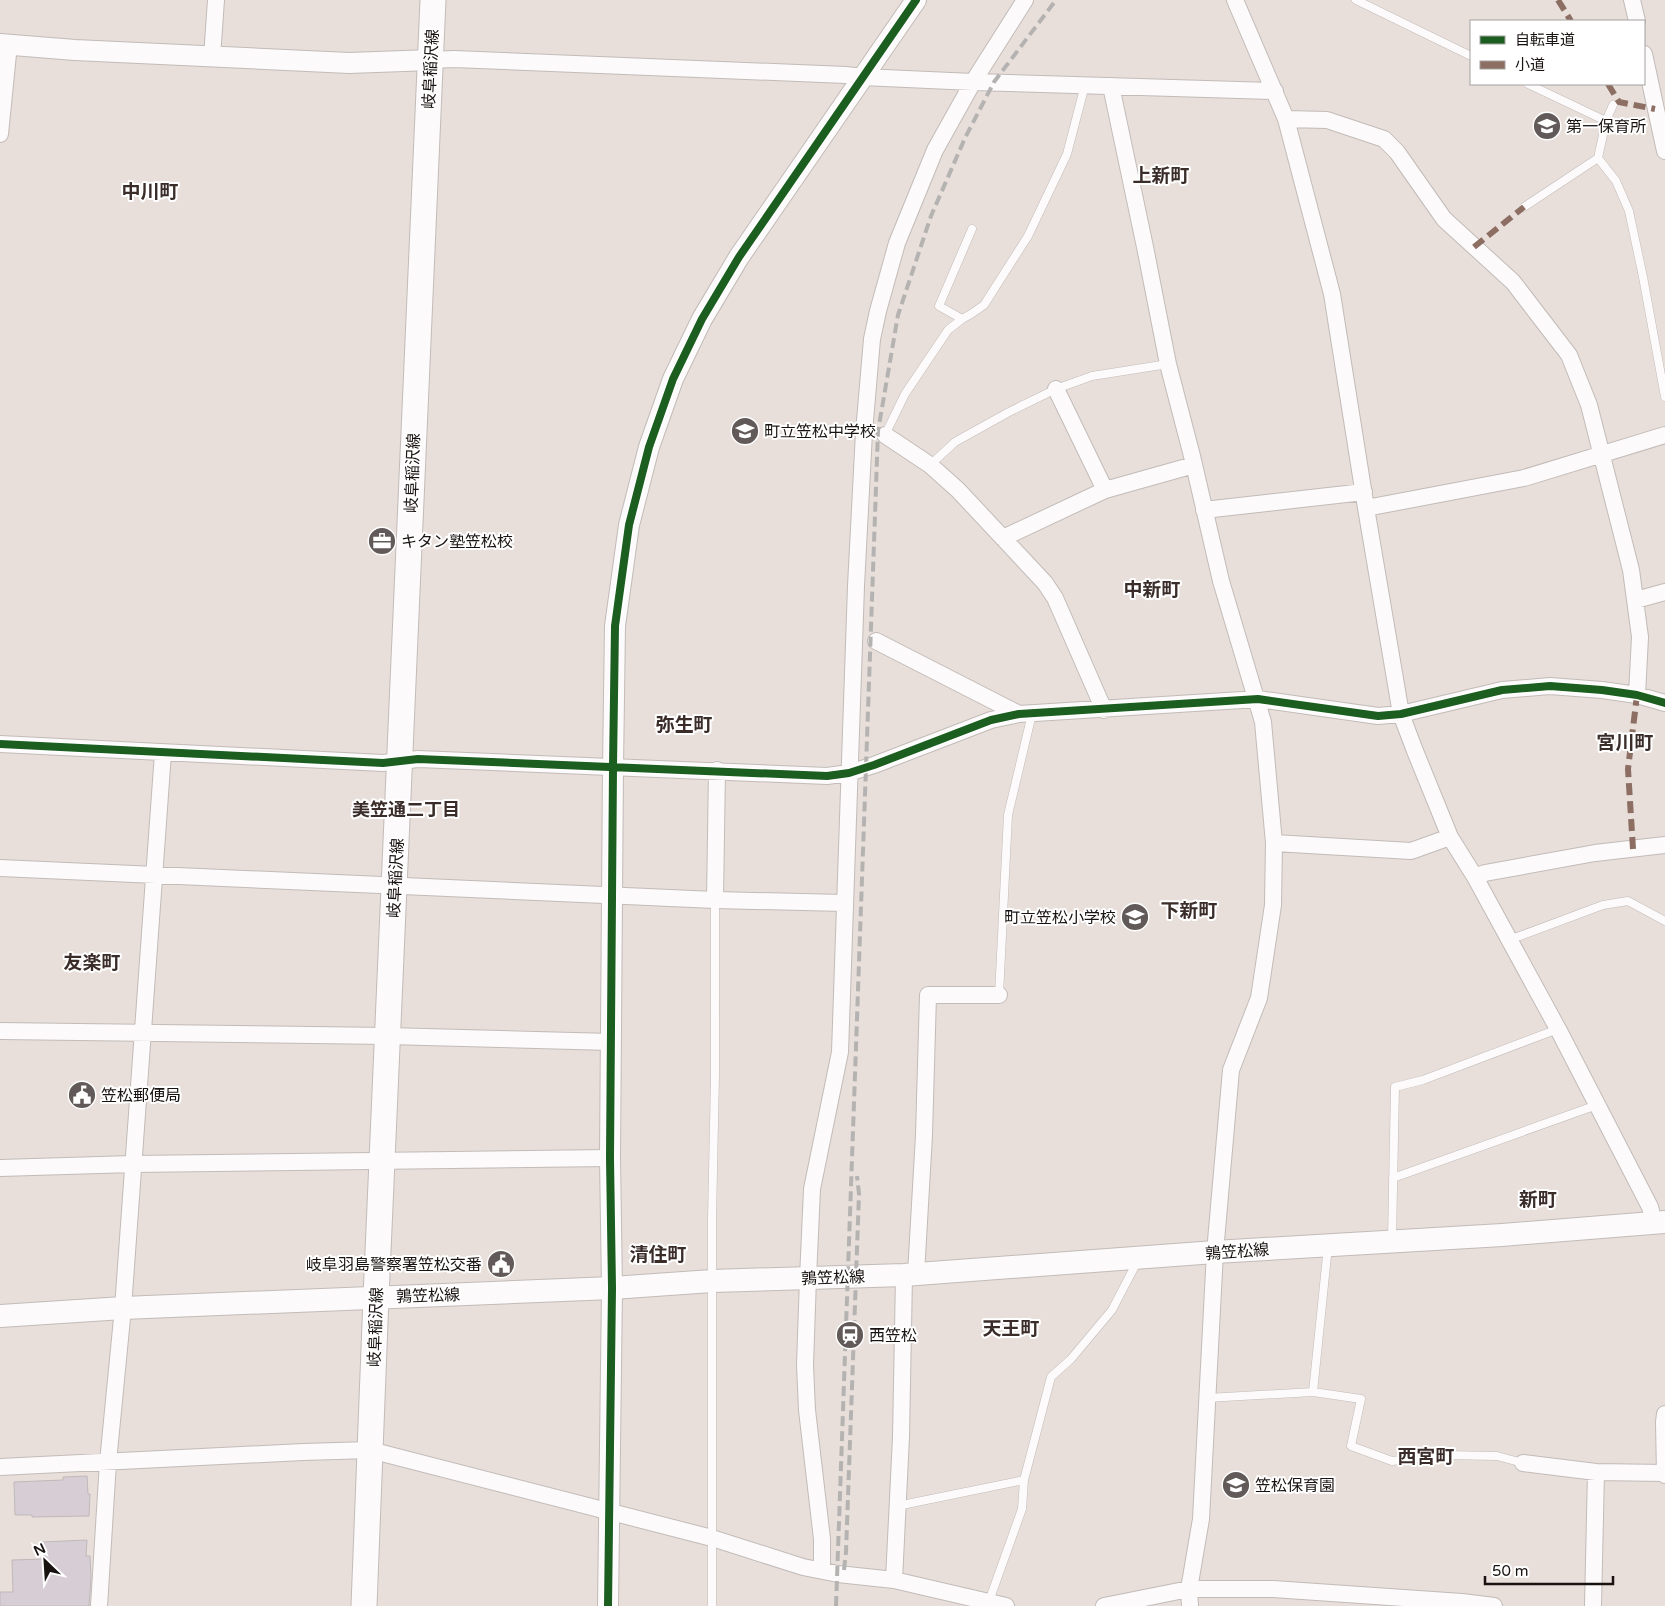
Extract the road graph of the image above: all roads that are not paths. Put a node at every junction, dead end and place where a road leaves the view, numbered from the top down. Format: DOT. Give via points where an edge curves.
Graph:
graph roads {
  1 [pos="216,0"];
  2 [pos="433,0"];
  3 [pos="916,0"];
  4 [pos="1025,0"];
  5 [pos="1235,0"];
  6 [pos="1356,0"];
  7 [pos="1632,0"];
  8 [pos="1637,20"];
  9 [pos="5,44"];
  10 [pos="1470,56"];
  11 [pos="212,57"];
  12 [pos="1645,58"];
  13 [pos="430,60"];
  14 [pos="862,77"];
  15 [pos="973,82"];
  16 [pos="1085,85"];
  17 [pos="1530,85"];
  18 [pos="1111,86"];
  19 [pos="1275,91"];
  20 [pos="1613,105"];
  21 [pos="1660,110"];
  22 [pos="1286,119"];
  23 [pos="1606,121"];
  24 [pos="0,134"];
  25 [pos="1665,151"];
  26 [pos="1598,158"];
  27 [pos="1524,207"];
  28 [pos="972,229"];
  29 [pos="962,319"];
  30 [pos="1168,364"];
  31 [pos="1056,389"];
  32 [pos="1665,397"];
  33 [pos="885,435"];
  34 [pos="1665,435"];
  35 [pos="1602,455"];
  36 [pos="930,465"];
  37 [pos="1194,465"];
  38 [pos="1106,490"];
  39 [pos="1365,500"];
  40 [pos="1204,510"];
  41 [pos="1003,538"];
  42 [pos="1665,592"];
  43 [pos="1636,600"];
  44 [pos="876,641"];
  45 [pos="1637,695"];
  46 [pos="1258,700"];
  47 [pos="1665,703"];
  48 [pos="1104,710"];
  49 [pos="1025,714"];
  50 [pos="1402,714"];
  51 [pos="0,744"];
  52 [pos="163,753"];
  53 [pos="400,762"];
  54 [pos="613,768"];
  55 [pos="717,770"];
  56 [pos="849,773"];
  57 [pos="1450,837"];
  58 [pos="1274,843"];
  59 [pos="1665,845"];
  60 [pos="0,868"];
  61 [pos="154,875"];
  62 [pos="1474,877"];
  63 [pos="394,885"];
  64 [pos="613,895"];
  65 [pos="715,900"];
  66 [pos="844,903"];
  67 [pos="1665,921"];
  68 [pos="1509,940"];
  69 [pos="999,995"];
  70 [pos="1558,1029"];
  71 [pos="0,1031"];
  72 [pos="142,1034"];
  73 [pos="388,1036"];
  74 [pos="611,1042"];
  75 [pos="1597,1104"];
  76 [pos="610,1158"];
  77 [pos="382,1161"];
  78 [pos="133,1164"];
  79 [pos="0,1168"];
  80 [pos="1393,1178"];
  81 [pos="1660,1222"];
  82 [pos="1392,1242"];
  83 [pos="1328,1246"];
  84 [pos="1216,1252"];
  85 [pos="1139,1258"];
  86 [pos="910,1275"];
  87 [pos="808,1278"];
  88 [pos="712,1281"];
  89 [pos="612,1288"];
  90 [pos="376,1297"];
  91 [pos="123,1308"];
  92 [pos="0,1316"];
  93 [pos="1314,1392"];
  94 [pos="1207,1398"];
  95 [pos="1665,1414"];
  96 [pos="370,1450"];
  97 [pos="108,1462"];
  98 [pos="1523,1463"];
  99 [pos="0,1467"];
  100 [pos="1596,1472"];
  101 [pos="1665,1474"];
  102 [pos="1024,1480"];
  103 [pos="898,1506"];
  104 [pos="610,1513"];
  105 [pos="712,1538"];
  106 [pos="822,1570"];
  107 [pos="894,1580"];
  108 [pos="1189,1589"];
  109 [pos="988,1604"];
  110 [pos="1462,1604"];
  111 [pos="99,1606"];
  112 [pos="364,1606"];
  113 [pos="608,1606"];
  114 [pos="712,1606"];
  115 [pos="1006,1606"];
  116 [pos="1104,1606"];
  117 [pos="1190,1606"];
  118 [pos="1494,1606"];
  119 [pos="1593,1606"];
  1 -- 11 [label="street"];
  2 -- 13 [label="main road, 岐阜稲沢線"];
  3 -- 14 [label="street"];
  4 -- 15 [label="street"];
  5 -- 19 [label="street"];
  6 -- 10 [label="lane"];
  7 -- 8 [label="street"];
  9 -- 11 [label="street"];
  9 -- 24 [label="street"];
  11 -- 13 [label="street" via="349,63"];
  12 -- 21 [label="street"];
  13 -- 14 [label="street"];
  13 -- 53 [label="main road, 岐阜稲沢線"];
  14 -- 15 [label="street"];
  14 -- 54 [label="street" via="739,257 702,319 673,378 649,447 629,525 615,626"];
  15 -- 16 [label="street"];
  15 -- 56 [label="street" via="934,150 897,243 872,339 864,432"];
  16 -- 18 [label="street"];
  16 -- 29 [label="lane" via="1068,154 1028,236 984,305"];
  17 -- 23 [label="lane"];
  18 -- 19 [label="street"];
  18 -- 30 [label="street"];
  19 -- 22 [label="street"];
  20 -- 23 [label="lane"];
  21 -- 25 [label="street"];
  22 -- 35 [label="street" via="1327,120 1384,139 1397,152 1444,219 1513,282 1569,355 1589,405"];
  22 -- 39 [label="street" via="1332,294"];
  23 -- 26 [label="lane"];
  26 -- 27 [label="lane"];
  26 -- 32 [label="lane" via="1616,182 1629,211"];
  28 -- 29 [label="lane" via="939,306"];
  29 -- 33 [label="lane" via="948,330 905,394"];
  30 -- 31 [label="lane" via="1092,376"];
  30 -- 37 [label="street"];
  31 -- 36 [label="lane" via="955,442"];
  31 -- 38 [label="street"];
  33 -- 36 [label="street"];
  34 -- 35 [label="street"];
  35 -- 39 [label="street" via="1524,478"];
  35 -- 43 [label="street"];
  36 -- 41 [label="street"];
  37 -- 38 [label="street"];
  37 -- 40 [label="street"];
  38 -- 41 [label="street"];
  39 -- 40 [label="street"];
  39 -- 50 [label="street"];
  40 -- 46 [label="street" via="1221,581"];
  41 -- 48 [label="street" via="1056,598"];
  42 -- 43 [label="street"];
  43 -- 45 [label="street" via="1640,637"];
  44 -- 49 [label="street"];
  45 -- 47 [label="street"];
  45 -- 50 [label="street" via="1550,686 1502,690"];
  46 -- 48 [label="street"];
  46 -- 50 [label="street" via="1378,716"];
  46 -- 58 [label="street" via="1263,722"];
  48 -- 49 [label="street"];
  49 -- 56 [label="street" via="991,720"];
  49 -- 69 [label="lane" via="1008,815"];
  50 -- 57 [label="street"];
  51 -- 52 [label="street"];
  52 -- 53 [label="street" via="383,764"];
  52 -- 61 [label="street"];
  53 -- 54 [label="street" via="418,759"];
  53 -- 63 [label="main road, 岐阜稲沢線"];
  54 -- 55 [label="street"];
  54 -- 64 [label="street"];
  55 -- 56 [label="street" via="827,776"];
  55 -- 65 [label="street"];
  56 -- 66 [label="street"];
  57 -- 58 [label="street" via="1411,851"];
  57 -- 62 [label="street"];
  58 -- 84 [label="street" via="1273,905 1259,998 1231,1070"];
  59 -- 62 [label="street" via="1595,853"];
  60 -- 61 [label="street"];
  61 -- 63 [label="street"];
  61 -- 72 [label="street"];
  62 -- 68 [label="street"];
  63 -- 64 [label="street"];
  63 -- 73 [label="main road, 岐阜稲沢線"];
  64 -- 65 [label="street"];
  64 -- 74 [label="street"];
  65 -- 66 [label="street"];
  65 -- 88 [label="lane"];
  66 -- 87 [label="street" via="840,1052 812,1189"];
  67 -- 68 [label="lane" via="1628,901 1603,905"];
  68 -- 70 [label="street"];
  69 -- 86 [label="street" via="928,995 924,1135"];
  70 -- 75 [label="street"];
  70 -- 80 [label="lane" via="1423,1080 1395,1087"];
  71 -- 72 [label="street"];
  72 -- 73 [label="street"];
  72 -- 78 [label="street"];
  73 -- 74 [label="street"];
  73 -- 77 [label="main road, 岐阜稲沢線"];
  74 -- 76 [label="street"];
  75 -- 80 [label="lane"];
  75 -- 81 [label="street"];
  76 -- 77 [label="street"];
  76 -- 89 [label="street"];
  77 -- 78 [label="street"];
  77 -- 90 [label="main road, 岐阜稲沢線"];
  78 -- 79 [label="street"];
  78 -- 91 [label="street"];
  80 -- 82 [label="lane"];
  81 -- 82 [label="main road, 鶉笠松線"];
  82 -- 83 [label="main road, 鶉笠松線"];
  83 -- 84 [label="main road, 鶉笠松線"];
  83 -- 93 [label="lane"];
  84 -- 85 [label="main road, 鶉笠松線"];
  84 -- 94 [label="street"];
  85 -- 86 [label="main road, 鶉笠松線"];
  85 -- 102 [label="lane" via="1112,1310 1071,1359 1051,1376"];
  86 -- 87 [label="main road, 鶉笠松線"];
  86 -- 103 [label="street"];
  87 -- 88 [label="main road, 鶉笠松線"];
  87 -- 106 [label="street" via="804,1365 822,1539"];
  88 -- 89 [label="main road, 鶉笠松線"];
  88 -- 105 [label="lane"];
  89 -- 90 [label="main road, 鶉笠松線"];
  89 -- 104 [label="street"];
  90 -- 91 [label="main road, 鶉笠松線"];
  90 -- 96 [label="main road, 岐阜稲沢線"];
  91 -- 92 [label="main road, 鶉笠松線"];
  91 -- 97 [label="street"];
  93 -- 94 [label="lane"];
  93 -- 98 [label="lane" via="1360,1400 1351,1446 1392,1461 1443,1455 1497,1456"];
  94 -- 108 [label="street" via="1201,1518"];
  95 -- 101 [label="street"];
  96 -- 97 [label="street"];
  96 -- 104 [label="street"];
  96 -- 112 [label="main road, 岐阜稲沢線"];
  97 -- 99 [label="street"];
  97 -- 111 [label="street"];
  98 -- 100 [label="street"];
  100 -- 101 [label="street"];
  100 -- 119 [label="street"];
  102 -- 103 [label="lane"];
  102 -- 109 [label="lane" via="1022,1509"];
  103 -- 107 [label="street"];
  104 -- 105 [label="street"];
  104 -- 113 [label="street"];
  105 -- 106 [label="street" via="803,1568"];
  105 -- 114 [label="lane"];
  106 -- 107 [label="street"];
  107 -- 109 [label="street"];
  108 -- 110 [label="street" via="1273,1589"];
  108 -- 116 [label="street"];
  108 -- 117 [label="street"];
  109 -- 115 [label="street"];
  110 -- 118 [label="street"];
}
